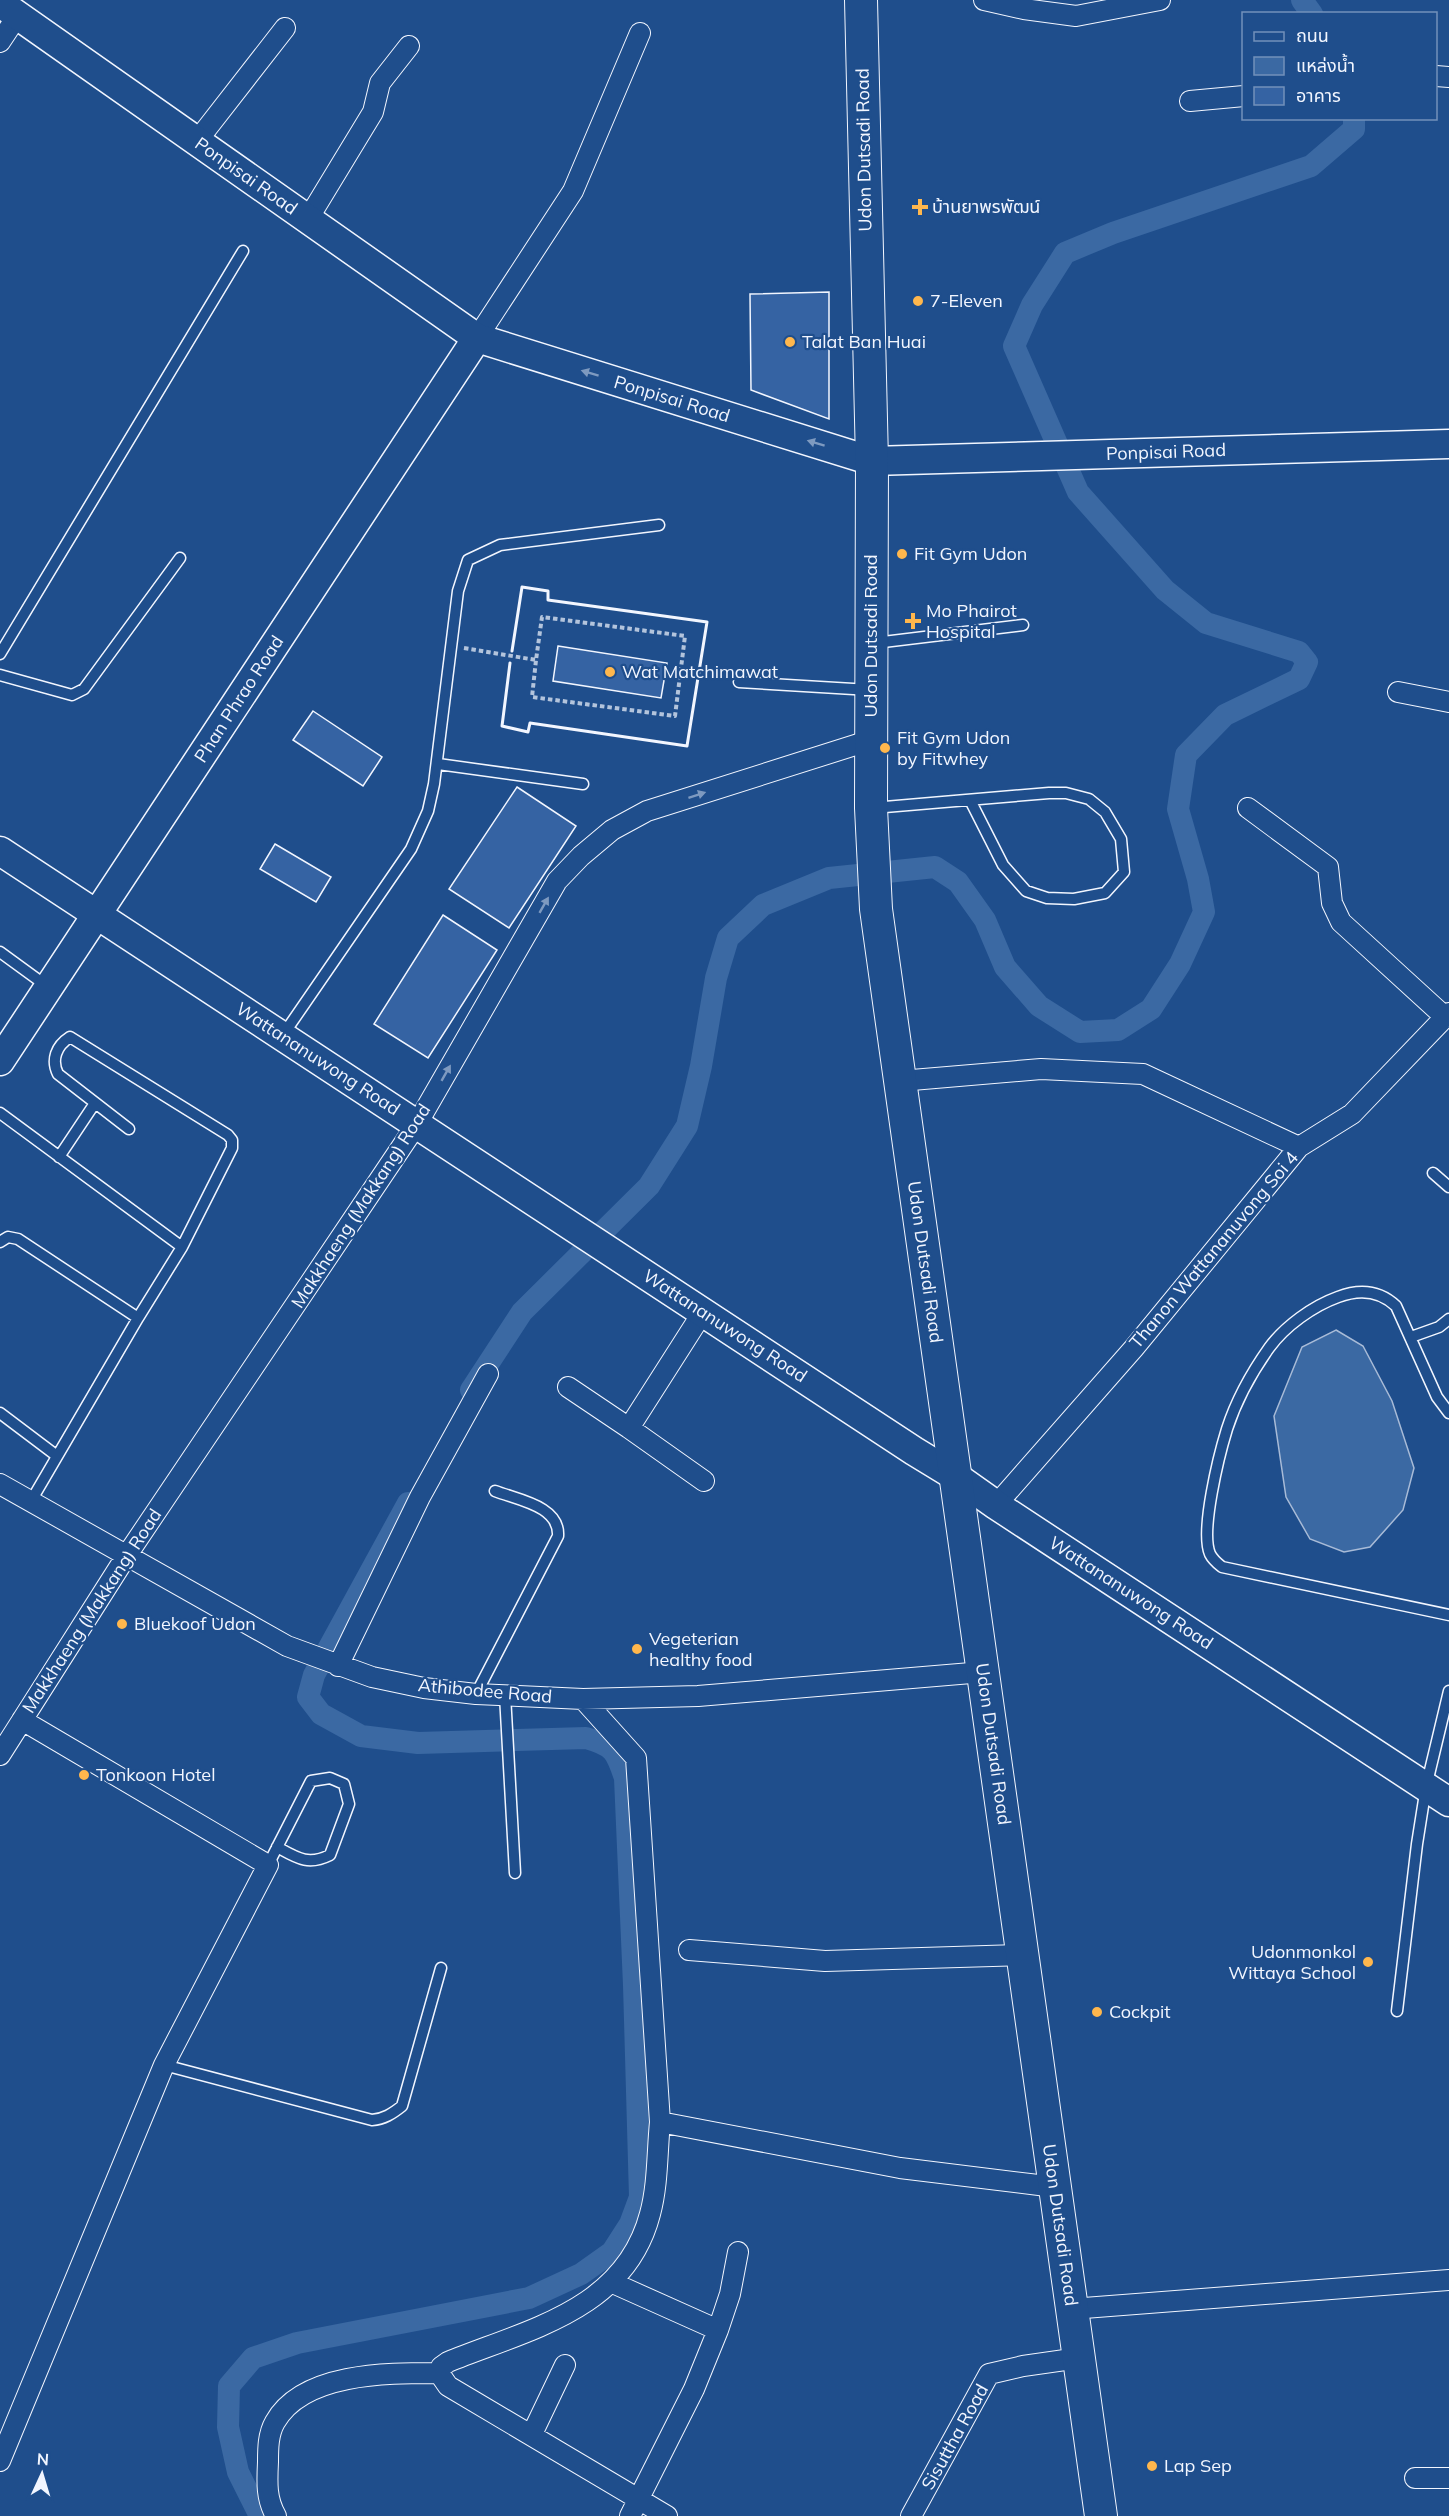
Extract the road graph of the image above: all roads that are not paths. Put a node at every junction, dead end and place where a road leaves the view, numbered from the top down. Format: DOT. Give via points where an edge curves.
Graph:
graph roads {
  1 [pos="861,0"];
  2 [pos="984,0"];
  3 [pos="1160,0"];
  4 [pos="15,6"];
  5 [pos="285,28"];
  6 [pos="640,33"];
  7 [pos="0,42"];
  8 [pos="409,46"];
  9 [pos="1242,96"];
  10 [pos="1190,101"];
  11 [pos="196,141"];
  12 [pos="308,219"];
  13 [pos="243,251"];
  14 [pos="477,338"];
  15 [pos="1449,444"];
  16 [pos="872,461"];
  17 [pos="659,525"];
  18 [pos="180,558"];
  19 [pos="1023,625"];
  20 [pos="871,644"];
  21 [pos="0,654"];
  22 [pos="0,675"];
  23 [pos="739,682"];
  24 [pos="871,690"];
  25 [pos="1398,692"];
  26 [pos="1449,702"];
  27 [pos="871,740"];
  28 [pos="438,764"];
  29 [pos="583,784"];
  30 [pos="970,800"];
  31 [pos="871,808"];
  32 [pos="1248,808"];
  33 [pos="0,851"];
  34 [pos="97,914"];
  35 [pos="0,952"];
  36 [pos="49,987"];
  37 [pos="1447,1015"];
  38 [pos="282,1036"];
  39 [pos="0,1061"];
  40 [pos="900,1081"];
  41 [pos="95,1103"];
  42 [pos="0,1113"];
  43 [pos="417,1124"];
  44 [pos="129,1130"];
  45 [pos="1299,1147"];
  46 [pos="59,1157"];
  47 [pos="1433,1173"];
  48 [pos="1449,1187"];
  49 [pos="0,1242"];
  50 [pos="182,1247"];
  51 [pos="703,1312"];
  52 [pos="138,1318"];
  53 [pos="1449,1319"];
  54 [pos="1411,1337"];
  55 [pos="488,1374"];
  56 [pos="568,1387"];
  57 [pos="0,1413"];
  58 [pos="1449,1413"];
  59 [pos="629,1428"];
  60 [pos="57,1456"];
  61 [pos="955,1476"];
  62 [pos="704,1480"];
  63 [pos="0,1484"];
  64 [pos="495,1491"];
  65 [pos="31,1501"];
  66 [pos="996,1505"];
  67 [pos="127,1555"];
  68 [pos="1449,1615"];
  69 [pos="338,1666"];
  70 [pos="982,1672"];
  71 [pos="1449,1690"];
  72 [pos="476,1694"];
  73 [pos="505,1695"];
  74 [pos="583,1699"];
  75 [pos="22,1720"];
  76 [pos="1445,1728"];
  77 [pos="0,1755"];
  78 [pos="1438,1794"];
  79 [pos="272,1856"];
  80 [pos="515,1873"];
  81 [pos="689,1950"];
  82 [pos="1022,1955"];
  83 [pos="441,1968"];
  84 [pos="1397,2012"];
  85 [pos="164,2065"];
  86 [pos="660,2122"];
  87 [pos="1054,2187"];
  88 [pos="738,2252"];
  89 [pos="1449,2280"];
  90 [pos="613,2283"];
  91 [pos="1071,2309"];
  92 [pos="718,2330"];
  93 [pos="1078,2358"];
  94 [pos="565,2365"];
  95 [pos="439,2373"];
  96 [pos="532,2434"];
  97 [pos="0,2461"];
  98 [pos="1415,2478"];
  99 [pos="1449,2478"];
  100 [pos="634,2508"];
  101 [pos="276,2516"];
  102 [pos="667,2516"];
  103 [pos="911,2516"];
  104 [pos="1101,2516"];
  1 -- 16 [label="main road, Udon Dutsadi Road"];
  2 -- 3 [label="street" via="1076,16"];
  4 -- 7 [label="street"];
  4 -- 11 [label="street, Ponpisai Road"];
  5 -- 11 [label="street"];
  6 -- 14 [label="street" via="573,191"];
  8 -- 12 [label="street" via="380,83 373,112"];
  9 -- 10 [label="street"];
  11 -- 12 [label="street, Ponpisai Road"];
  12 -- 14 [label="street, Ponpisai Road"];
  13 -- 21 [label="lane"];
  16 -- 14 [label="street, Ponpisai Road, one-way"];
  14 -- 34 [label="street, Phan Phrao Road"];
  15 -- 16 [label="street, Ponpisai Road"];
  16 -- 20 [label="main road, Udon Dutsadi Road"];
  17 -- 28 [label="lane" via="500,545 468,560 458,591"];
  18 -- 22 [label="lane" via="79,694"];
  19 -- 20 [label="lane"];
  20 -- 24 [label="main road, Udon Dutsadi Road"];
  23 -- 24 [label="lane"];
  24 -- 27 [label="main road, Udon Dutsadi Road"];
  25 -- 26 [label="street"];
  27 -- 31 [label="main road, Udon Dutsadi Road"];
  43 -- 27 [label="street, Makkhaeng (Makkang) Road, one-way" via="557,881 581,856 612,830 647,811"];
  28 -- 29 [label="lane"];
  28 -- 38 [label="lane" via="428,811 411,849"];
  30 -- 30 [label="lane" via="1048,792 1089,799 1105,812 1121,839 1124,872 1105,893 1074,899 1047,898 1026,891 1003,865"];
  30 -- 31 [label="lane"];
  31 -- 40 [label="main road, Udon Dutsadi Road" via="876,909"];
  32 -- 37 [label="street" via="1328,867 1332,903 1341,922"];
  33 -- 34 [label="street, Wattananuwong Road"];
  34 -- 36 [label="street, Phan Phrao Road"];
  34 -- 38 [label="street, Wattananuwong Road"];
  35 -- 36 [label="lane"];
  36 -- 39 [label="street, Phan Phrao Road"];
  37 -- 45 [label="street, Thanon Wattananuvong Soi 4" via="1352,1114"];
  38 -- 43 [label="street, Wattananuwong Road"];
  40 -- 45 [label="street" via="1041,1069 1143,1074"];
  40 -- 61 [label="main road, Udon Dutsadi Road"];
  41 -- 44 [label="lane"];
  41 -- 46 [label="lane"];
  41 -- 50 [label="lane" via="58,1074 53,1065 63,1041 70,1037 232,1140 232,1148"];
  42 -- 46 [label="lane"];
  43 -- 51 [label="street, Wattananuwong Road"];
  43 -- 67 [label="street, Makkhaeng (Makkang) Road"];
  45 -- 66 [label="street, Thanon Wattananuvong Soi 4" via="1134,1347"];
  46 -- 50 [label="lane"];
  47 -- 48 [label="lane"];
  49 -- 52 [label="lane" via="18,1239"];
  50 -- 52 [label="lane"];
  51 -- 59 [label="street"];
  51 -- 61 [label="street, Wattananuwong Road"];
  52 -- 60 [label="lane"];
  53 -- 54 [label="lane"];
  54 -- 58 [label="lane" via="1437,1397"];
  54 -- 68 [label="lane" via="1396,1306 1386,1297 1351,1292 1300,1318 1271,1346 1252,1374 1227,1428 1206,1538 1210,1553 1222,1567"];
  55 -- 69 [label="street" via="420,1497"];
  56 -- 59 [label="street"];
  57 -- 60 [label="lane"];
  59 -- 62 [label="street"];
  60 -- 65 [label="lane"];
  61 -- 66 [label="street, Wattananuwong Road"];
  61 -- 70 [label="main road, Udon Dutsadi Road"];
  63 -- 65 [label="street, Athibodee Road"];
  64 -- 72 [label="lane" via="550,1512 559,1527 558,1536"];
  65 -- 67 [label="street, Athibodee Road"];
  66 -- 78 [label="street, Wattananuwong Road"];
  67 -- 69 [label="street, Athibodee Road" via="287,1646"];
  67 -- 75 [label="street, Makkhaeng (Makkang) Road"];
  69 -- 72 [label="street, Athibodee Road" via="424,1688"];
  70 -- 74 [label="street, Athibodee Road" via="698,1696"];
  70 -- 82 [label="main road, Udon Dutsadi Road"];
  71 -- 76 [label="lane"];
  72 -- 73 [label="street, Athibodee Road"];
  73 -- 74 [label="street, Athibodee Road"];
  73 -- 80 [label="lane"];
  74 -- 86 [label="street" via="636,1758"];
  75 -- 77 [label="street, Makkhaeng (Makkang) Road"];
  75 -- 79 [label="street"];
  76 -- 78 [label="lane"];
  78 -- 84 [label="lane"];
  79 -- 79 [label="lane" via="311,1781 330,1778 344,1785 349,1804 330,1855 317,1862"];
  79 -- 85 [label="street"];
  81 -- 82 [label="street" via="825,1961"];
  82 -- 87 [label="main road, Udon Dutsadi Road"];
  83 -- 85 [label="lane" via="402,2106 381,2119 372,2120"];
  85 -- 97 [label="street"];
  86 -- 87 [label="street" via="900,2168"];
  86 -- 90 [label="street" via="651,2213 640,2244"];
  87 -- 91 [label="main road, Udon Dutsadi Road"];
  88 -- 92 [label="street"];
  89 -- 91 [label="street"];
  90 -- 92 [label="street"];
  90 -- 95 [label="street" via="586,2304 448,2362"];
  91 -- 93 [label="main road, Udon Dutsadi Road"];
  92 -- 100 [label="street" via="694,2389"];
  93 -- 103 [label="street, Sisuttha Road" via="989,2374"];
  93 -- 104 [label="main road, Udon Dutsadi Road"];
  94 -- 96 [label="street"];
  95 -- 96 [label="street" via="448,2386"];
  95 -- 101 [label="street" via="378,2374 345,2380 306,2392 287,2405 274,2422 268,2448 267,2495"];
  96 -- 100 [label="street"];
  98 -- 99 [label="street"];
  100 -- 102 [label="street"];
}
